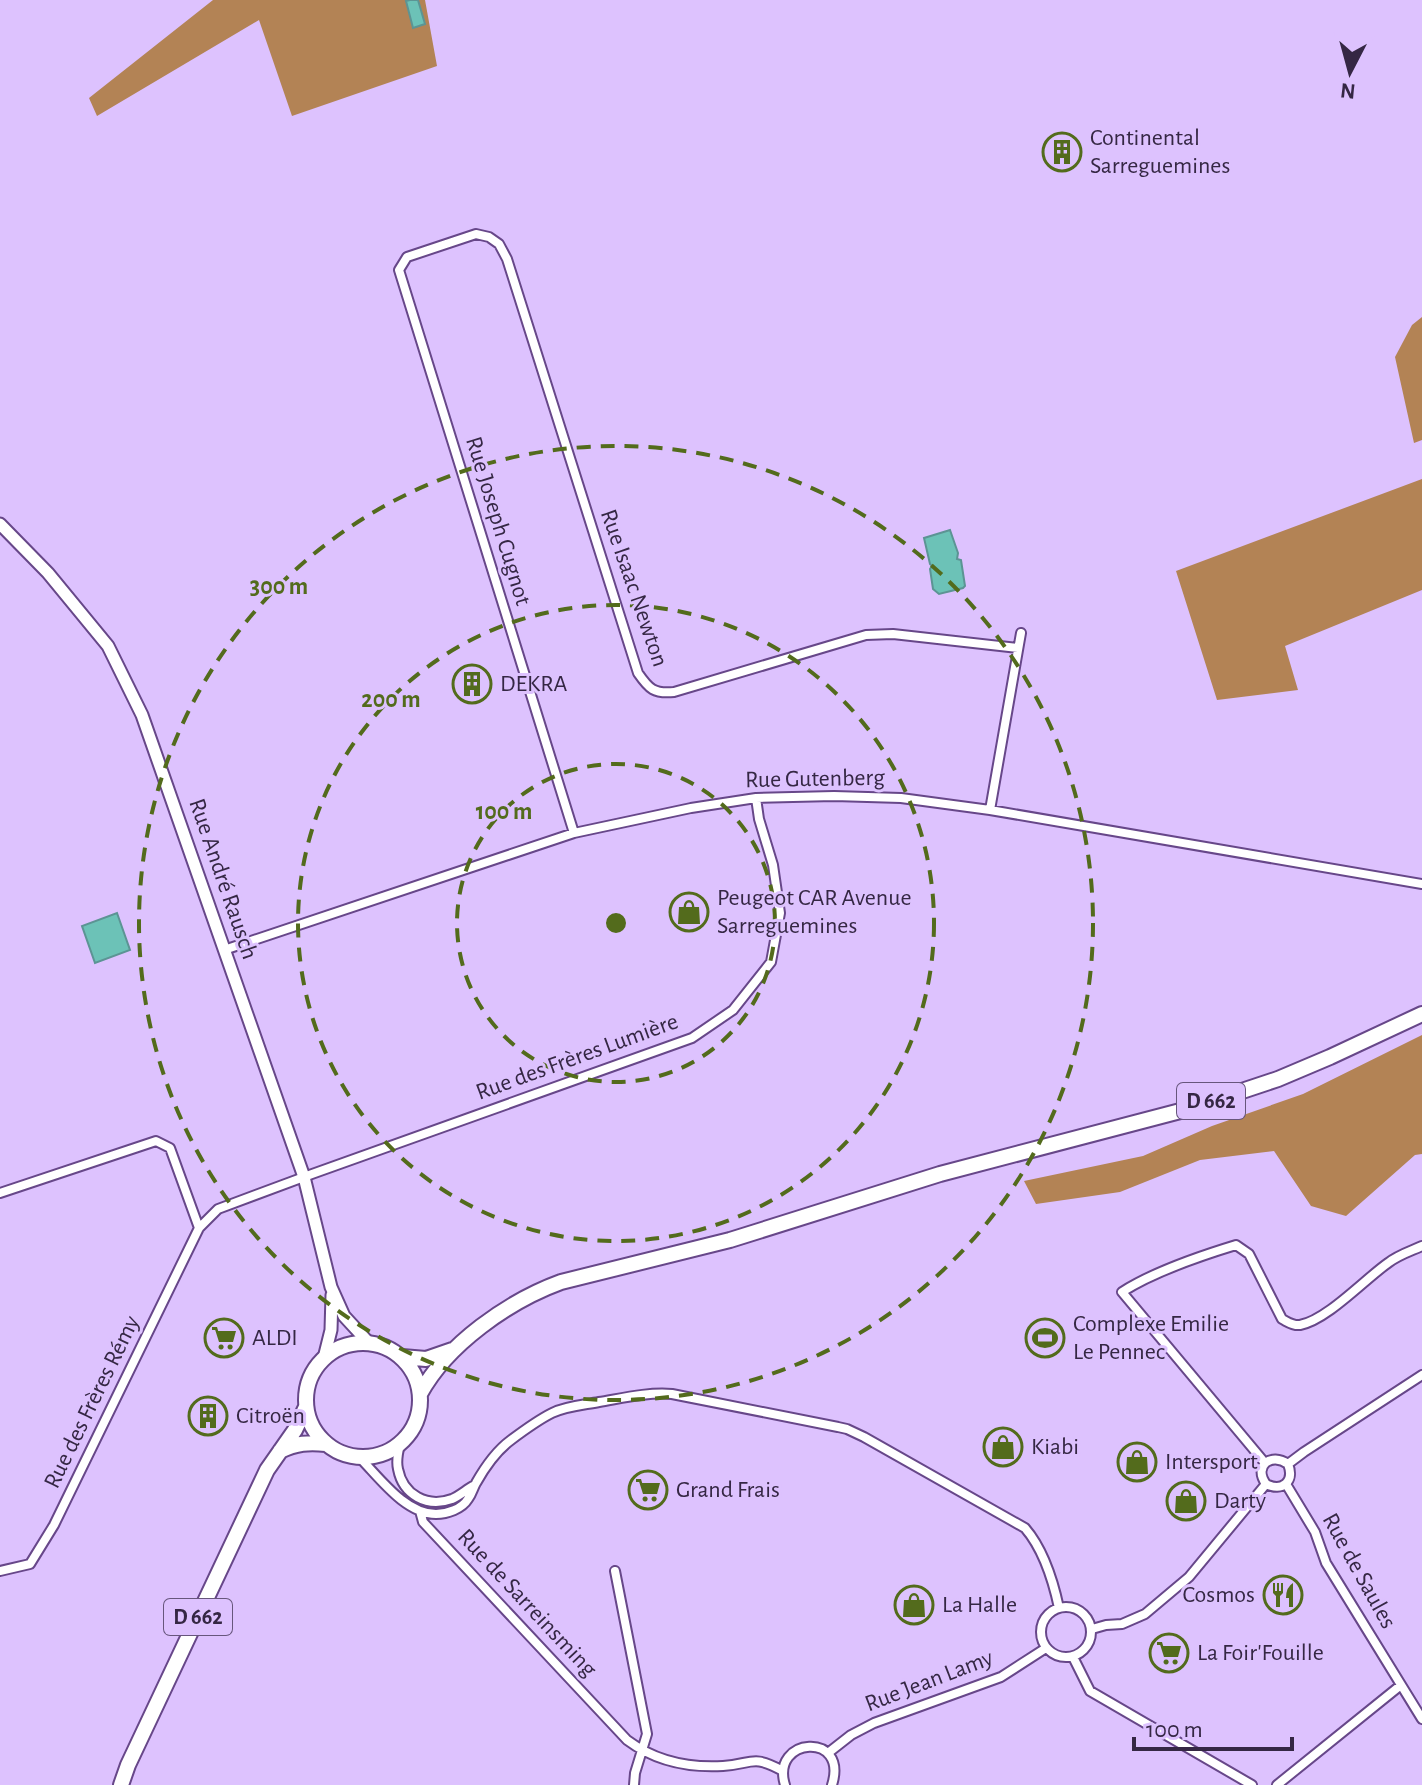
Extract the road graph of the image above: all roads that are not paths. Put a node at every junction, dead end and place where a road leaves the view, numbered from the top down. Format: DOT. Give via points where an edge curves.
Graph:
graph roads {
  1 [pos="441,246"];
  2 [pos="0,524"];
  3 [pos="1021,633"];
  4 [pos="1018,648"];
  5 [pos="756,798"];
  6 [pos="990,810"];
  7 [pos="574,833"];
  8 [pos="1422,884"];
  9 [pos="224,950"];
  10 [pos="1422,1014"];
  11 [pos="304,1177"];
  12 [pos="0,1193"];
  13 [pos="199,1228"];
  14 [pos="1422,1246"];
  15 [pos="331,1287"];
  16 [pos="368,1342"];
  17 [pos="460,1346"];
  18 [pos="402,1357"];
  19 [pos="324,1358"];
  20 [pos="1422,1375"];
  21 [pos="420,1394"];
  22 [pos="306,1407"];
  23 [pos="326,1444"];
  24 [pos="400,1444"];
  25 [pos="280,1451"];
  26 [pos="359,1457"];
  27 [pos="1265,1463"];
  28 [pos="1288,1464"];
  29 [pos="1266,1484"];
  30 [pos="1286,1484"];
  31 [pos="474,1485"];
  32 [pos="420,1511"];
  33 [pos="0,1571"];
  34 [pos="615,1571"];
  35 [pos="1059,1608"];
  36 [pos="1092,1629"];
  37 [pos="1046,1648"];
  38 [pos="1073,1657"];
  39 [pos="1401,1685"];
  40 [pos="1422,1719"];
  41 [pos="643,1751"];
  42 [pos="828,1753"];
  43 [pos="783,1771"];
  44 [pos="835,1784"];
  45 [pos="121,1785"];
  46 [pos="634,1785"];
  47 [pos="785,1785"];
  48 [pos="1252,1785"];
  49 [pos="1277,1785"];
  1 -- 4 [label="street, Rue Isaac Newton" via="476,234 499,244 507,259 638,673 647,687 674,692 866,635"];
  1 -- 7 [label="street, Rue Joseph Cugnot" via="407,257 399,270"];
  2 -- 9 [label="street, Rue André Rausch" via="108,646 142,715"];
  3 -- 4 [label="street"];
  4 -- 6 [label="street"];
  5 -- 6 [label="street, Rue Gutenberg" via="901,798"];
  5 -- 7 [label="street, Rue Gutenberg"];
  5 -- 11 [label="street, Rue des Frères Lumière" via="780,913 771,962 733,1010 692,1038"];
  6 -- 8 [label="street, Rue Gutenberg"];
  7 -- 9 [label="street, Rue Gutenberg"];
  9 -- 11 [label="street, Rue André Rausch"];
  10 -- 17 [label="main road, D 662" via="1278,1079 1188,1109 940,1174 730,1240 561,1282 517,1301"];
  11 -- 13 [label="street, Rue des Frères Rémy" via="218,1209"];
  11 -- 15 [label="street, Rue André Rausch"];
  12 -- 13 [label="street" via="156,1141 170,1148"];
  13 -- 33 [label="street, Rue des Frères Rémy" via="54,1525 30,1564"];
  14 -- 27 [label="street" via="1389,1261 1331,1308 1298,1326 1282,1319 1249,1254 1236,1245 1122,1292"];
  15 -- 16 [label="street, Rue André Rausch" via="344,1316"];
  15 -- 19 [label="street, Rue André Rausch" via="331,1330"];
  16 -- 18 [label="main road"];
  16 -- 19 [label="main road" via="344,1345"];
  17 -- 18 [label="main road, D 662" via="426,1359"];
  17 -- 21 [label="main road, D 662"];
  18 -- 21 [label="main road" via="415,1374"];
  19 -- 22 [label="main road" via="311,1375"];
  20 -- 28 [label="street"];
  21 -- 24 [label="main road" via="416,1422"];
  22 -- 23 [label="main road"];
  22 -- 25 [label="main road, D 662"];
  23 -- 25 [label="main road" via="303,1443"];
  23 -- 26 [label="main road"];
  24 -- 26 [label="main road"];
  24 -- 31 [label="street" via="399,1473 414,1496 448,1500"];
  25 -- 45 [label="main road, D 662"];
  26 -- 32 [label="street, Rue de Sarreinsming" via="395,1495"];
  27 -- 28 [label="street" via="1281,1459"];
  27 -- 29 [label="street"];
  28 -- 30 [label="street"];
  29 -- 30 [label="street"];
  29 -- 36 [label="street" via="1189,1577 1145,1614"];
  30 -- 39 [label="street, Rue de Saules" via="1315,1532 1326,1563"];
  31 -- 32 [label="street" via="468,1500 452,1511"];
  31 -- 35 [label="street" via="499,1450 550,1414 645,1395 672,1394 838,1427 1025,1528 1040,1550"];
  32 -- 41 [label="street, Rue de Sarreinsming" via="423,1522"];
  34 -- 41 [label="street" via="647,1734"];
  35 -- 36 [label="street" via="1079,1610"];
  35 -- 37 [label="street" via="1043,1623"];
  36 -- 38 [label="street" via="1087,1647"];
  37 -- 38 [label="street"];
  37 -- 42 [label="street, Rue Jean Lamy" via="1001,1677 874,1723"];
  38 -- 48 [label="street" via="1090,1691"];
  39 -- 40 [label="street, Rue de Saules"];
  39 -- 49 [label="street"];
  41 -- 43 [label="street" via="678,1763 724,1766 754,1760"];
  41 -- 46 [label="street"];
  42 -- 43 [label="street" via="803,1746 789,1756"];
  42 -- 44 [label="street" via="836,1770"];
  43 -- 47 [label="street"];
}
